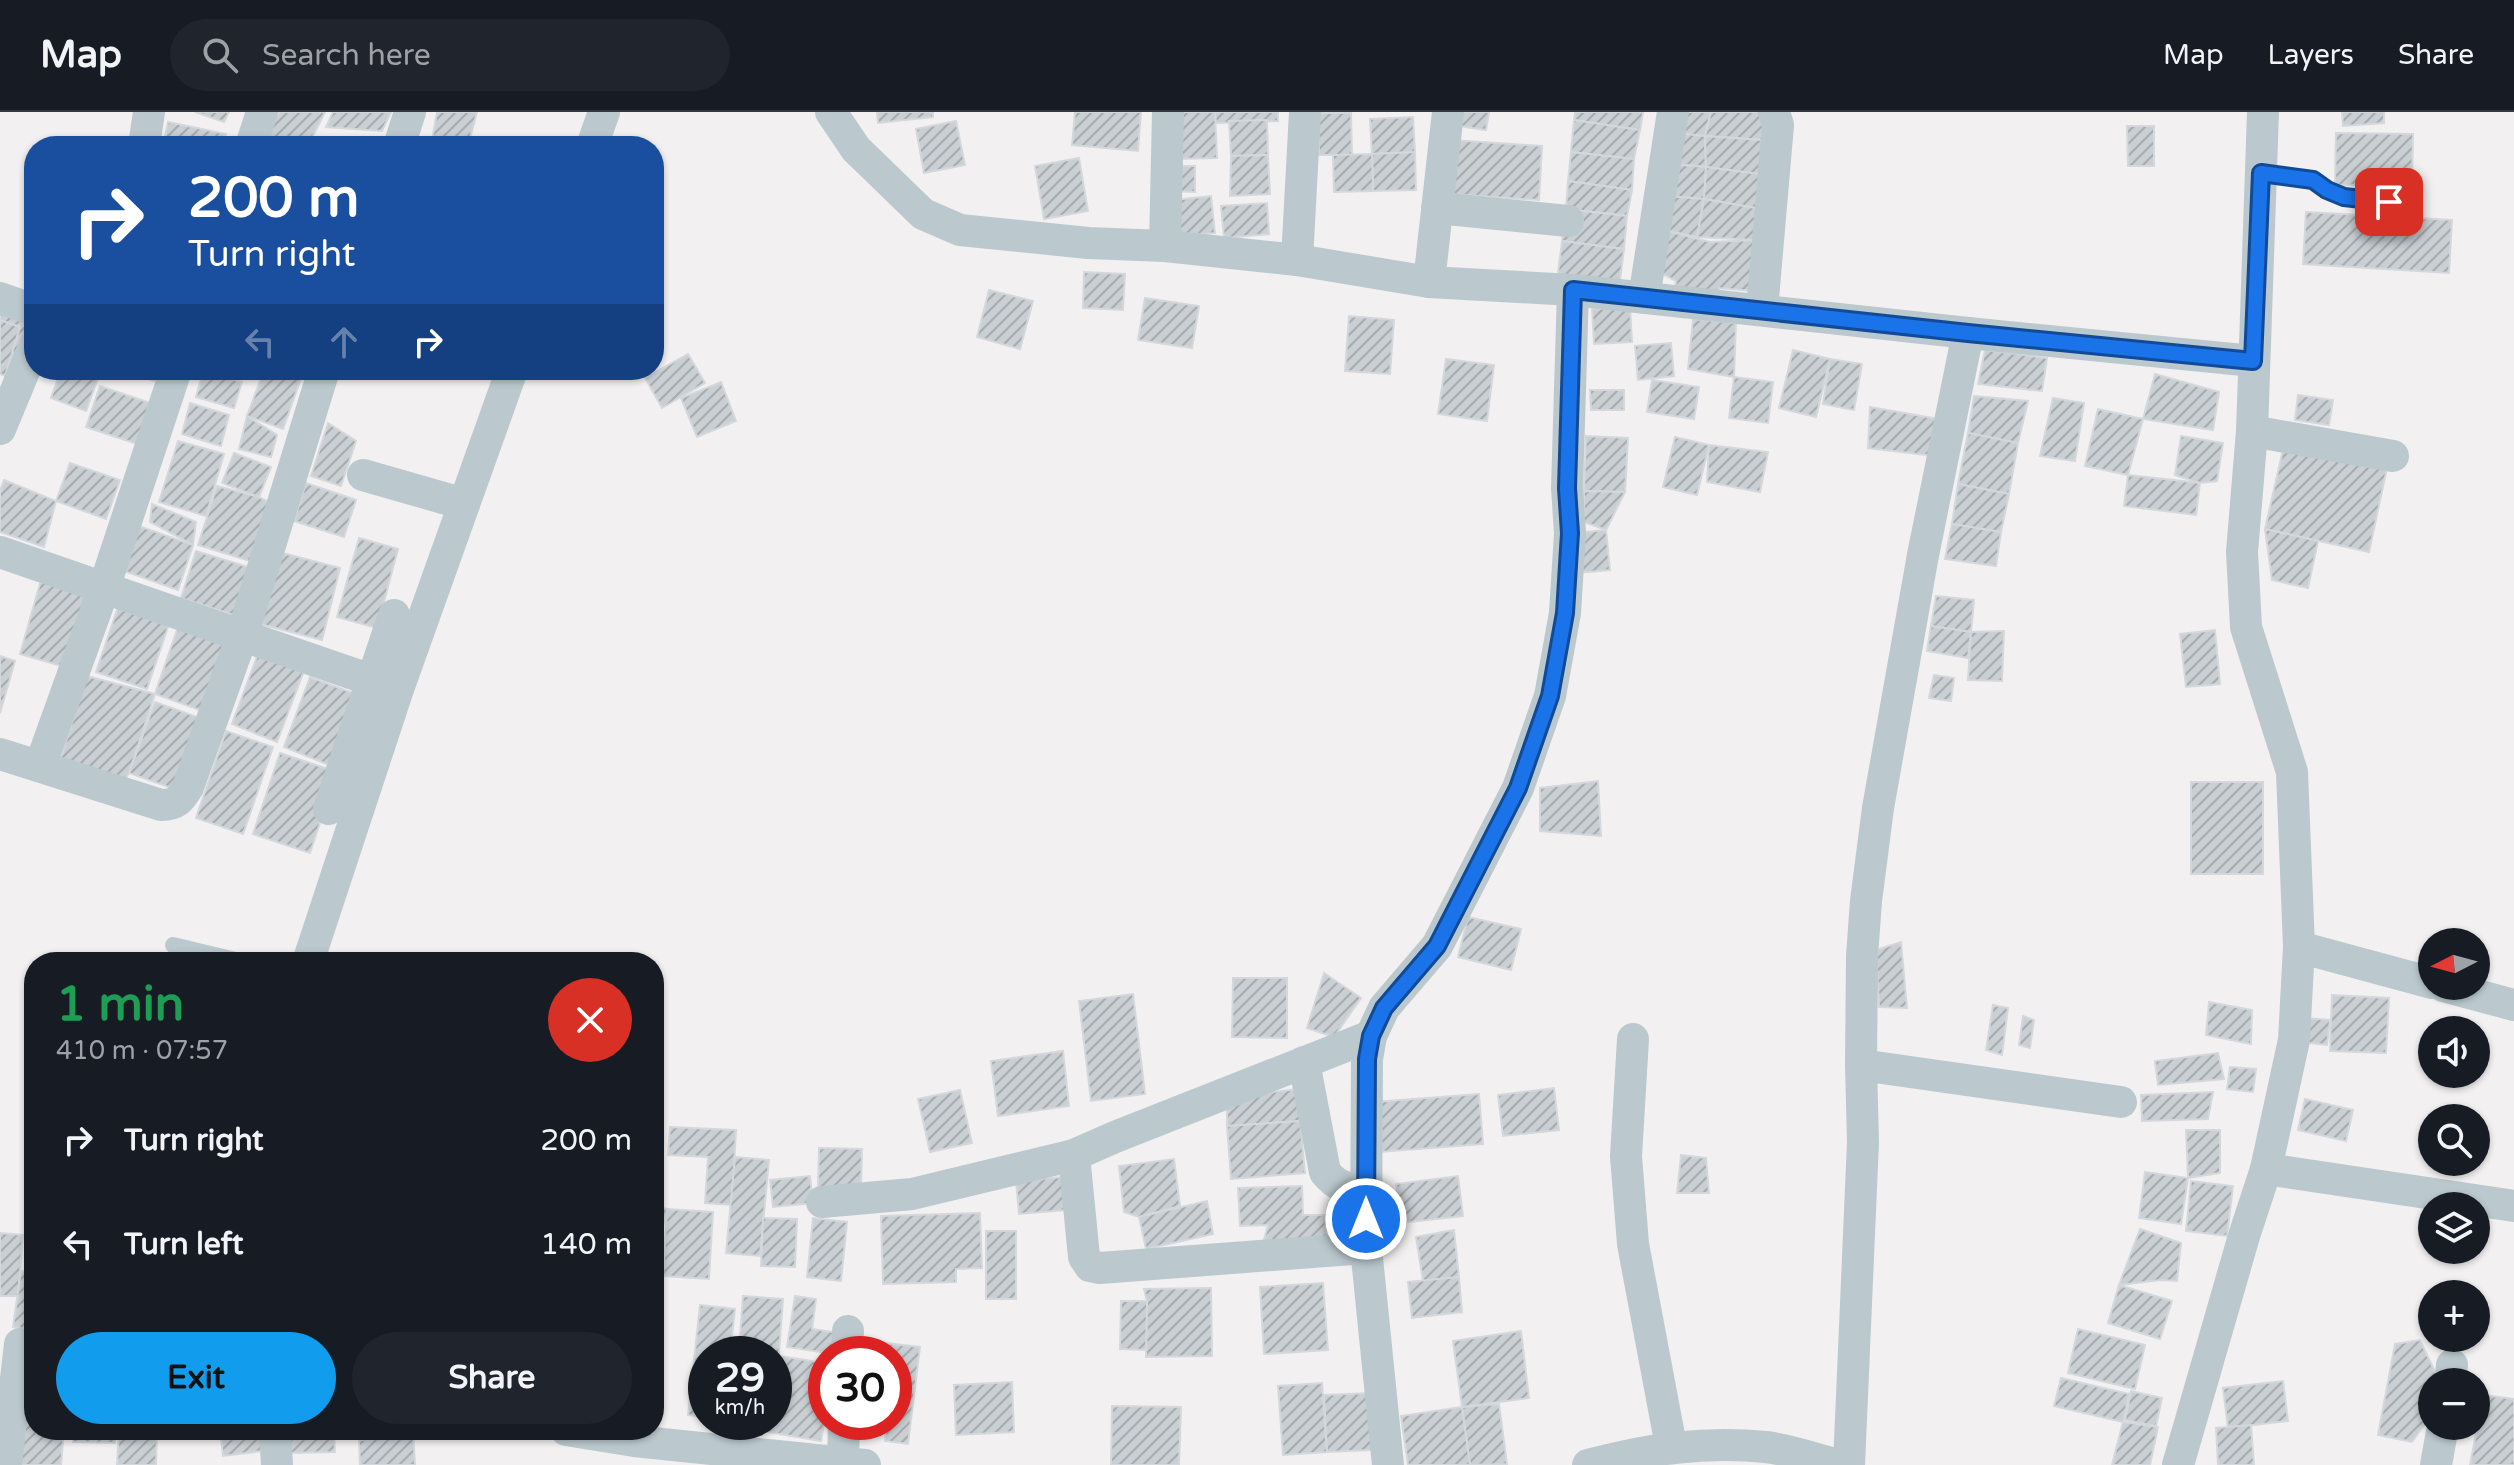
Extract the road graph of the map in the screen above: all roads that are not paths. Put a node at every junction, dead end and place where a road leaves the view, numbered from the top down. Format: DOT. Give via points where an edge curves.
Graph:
graph roads {
  1 [pos="149,112"];
  2 [pos="262,112"];
  3 [pos="410,112"];
  4 [pos="604,112"];
  5 [pos="831,112"];
  6 [pos="1168,112"];
  7 [pos="1305,112"];
  8 [pos="1448,112"];
  9 [pos="1673,112"];
  10 [pos="1774,112"];
  11 [pos="2263,112"];
  12 [pos="145,136"];
  13 [pos="254,136"];
  14 [pos="402,136"];
  15 [pos="596,136"];
  16 [pos="2261,173"];
  17 [pos="2389,202"];
  18 [pos="1437,208"];
  19 [pos="1568,221"];
  20 [pos="1165,246"];
  21 [pos="1297,260"];
  22 [pos="1429,282"];
  23 [pos="1573,290"];
  24 [pos="0,298"];
  25 [pos="1644,298"];
  26 [pos="24,306"];
  27 [pos="1762,310"];
  28 [pos="1968,333"];
  29 [pos="2253,361"];
  30 [pos="24,371"];
  31 [pos="173,380"];
  32 [pos="321,380"];
  33 [pos="508,380"];
  34 [pos="0,429"];
  35 [pos="2252,431"];
  36 [pos="2393,456"];
  37 [pos="363,475"];
  38 [pos="464,504"];
  39 [pos="0,552"];
  40 [pos="104,588"];
  41 [pos="394,615"];
  42 [pos="242,636"];
  43 [pos="371,680"];
  44 [pos="0,754"];
  45 [pos="40,766"];
  46 [pos="329,809"];
  47 [pos="173,945"];
  48 [pos="2299,947"];
  49 [pos="202,952"];
  50 [pos="311,952"];
  51 [pos="2418,979"];
  52 [pos="2490,999"];
  53 [pos="2514,1005"];
  54 [pos="1371,1036"];
  55 [pos="1633,1039"];
  56 [pos="1304,1062"];
  57 [pos="1861,1065"];
  58 [pos="2121,1102"];
  59 [pos="1074,1155"];
  60 [pos="2266,1169"];
  61 [pos="1366,1190"];
  62 [pos="822,1202"];
  63 [pos="2514,1206"];
  64 [pos="1366,1248"];
  65 [pos="18,1344"];
  66 [pos="276,1440"];
  67 [pos="596,1440"];
  68 [pos="848,1440"];
  69 [pos="2440,1440"];
  70 [pos="1671,1446"];
  71 [pos="634,1453"];
  72 [pos="782,1461"];
  73 [pos="854,1464"];
  74 [pos="6,1465"];
  75 [pos="277,1465"];
  76 [pos="1388,1465"];
  77 [pos="1588,1465"];
  78 [pos="1839,1465"];
  79 [pos="1849,1465"];
  80 [pos="2178,1465"];
  81 [pos="2436,1465"];
  1 -- 12 [label="street"];
  2 -- 13 [label="street"];
  3 -- 14 [label="street"];
  4 -- 15 [label="street"];
  5 -- 20 [label="street" via="856,149 923,214 960,230"];
  6 -- 20 [label="street"];
  7 -- 21 [label="street"];
  8 -- 18 [label="street"];
  9 -- 25 [label="street"];
  10 -- 27 [label="street" via="1778,125"];
  11 -- 16 [label="street"];
  16 -- 17 [label="lane" via="2313,180 2344,197"];
  16 -- 29 [label="street"];
  18 -- 19 [label="street"];
  18 -- 22 [label="street"];
  20 -- 21 [label="street"];
  21 -- 22 [label="street"];
  22 -- 23 [label="street"];
  23 -- 25 [label="street"];
  23 -- 54 [label="street" via="1570,533 1565,613 1550,696 1518,788 1437,946 1384,1008"];
  24 -- 26 [label="street"];
  25 -- 27 [label="street"];
  27 -- 28 [label="street"];
  28 -- 29 [label="street"];
  28 -- 57 [label="street" via="1878,808 1862,956"];
  29 -- 35 [label="street"];
  30 -- 34 [label="street"];
  31 -- 40 [label="street"];
  32 -- 42 [label="street"];
  33 -- 38 [label="street"];
  35 -- 36 [label="street"];
  35 -- 48 [label="street" via="2242,552 2246,627 2292,772"];
  37 -- 38 [label="street"];
  38 -- 50 [label="street"];
  39 -- 40 [label="street"];
  40 -- 42 [label="street"];
  40 -- 45 [label="street"];
  41 -- 43 [label="street"];
  42 -- 43 [label="street"];
  42 -- 45 [label="street" via="180,800 161,805"];
  43 -- 46 [label="street"];
  44 -- 45 [label="street"];
  47 -- 49 [label="lane"];
  48 -- 51 [label="street"];
  48 -- 60 [label="street" via="2294,1040"];
  52 -- 53 [label="street"];
  54 -- 56 [label="street"];
  54 -- 61 [label="street"];
  55 -- 70 [label="street" via="1626,1156 1633,1244"];
  56 -- 59 [label="street"];
  56 -- 61 [label="street" via="1325,1172 1335,1184"];
  57 -- 58 [label="street"];
  57 -- 79 [label="street" via="1863,1142"];
  59 -- 62 [label="street" via="912,1194"];
  59 -- 64 [label="street" via="1084,1257 1090,1266"];
  60 -- 63 [label="street"];
  60 -- 80 [label="street"];
  61 -- 64 [label="street"];
  64 -- 76 [label="street"];
  65 -- 74 [label="street"];
  66 -- 75 [label="street"];
  67 -- 71 [label="street"];
  68 -- 73 [label="street"];
  69 -- 81 [label="street"];
  70 -- 77 [label="street"];
  70 -- 78 [label="street" via="1769,1447"];
  71 -- 72 [label="street"];
  72 -- 73 [label="street"];
}
